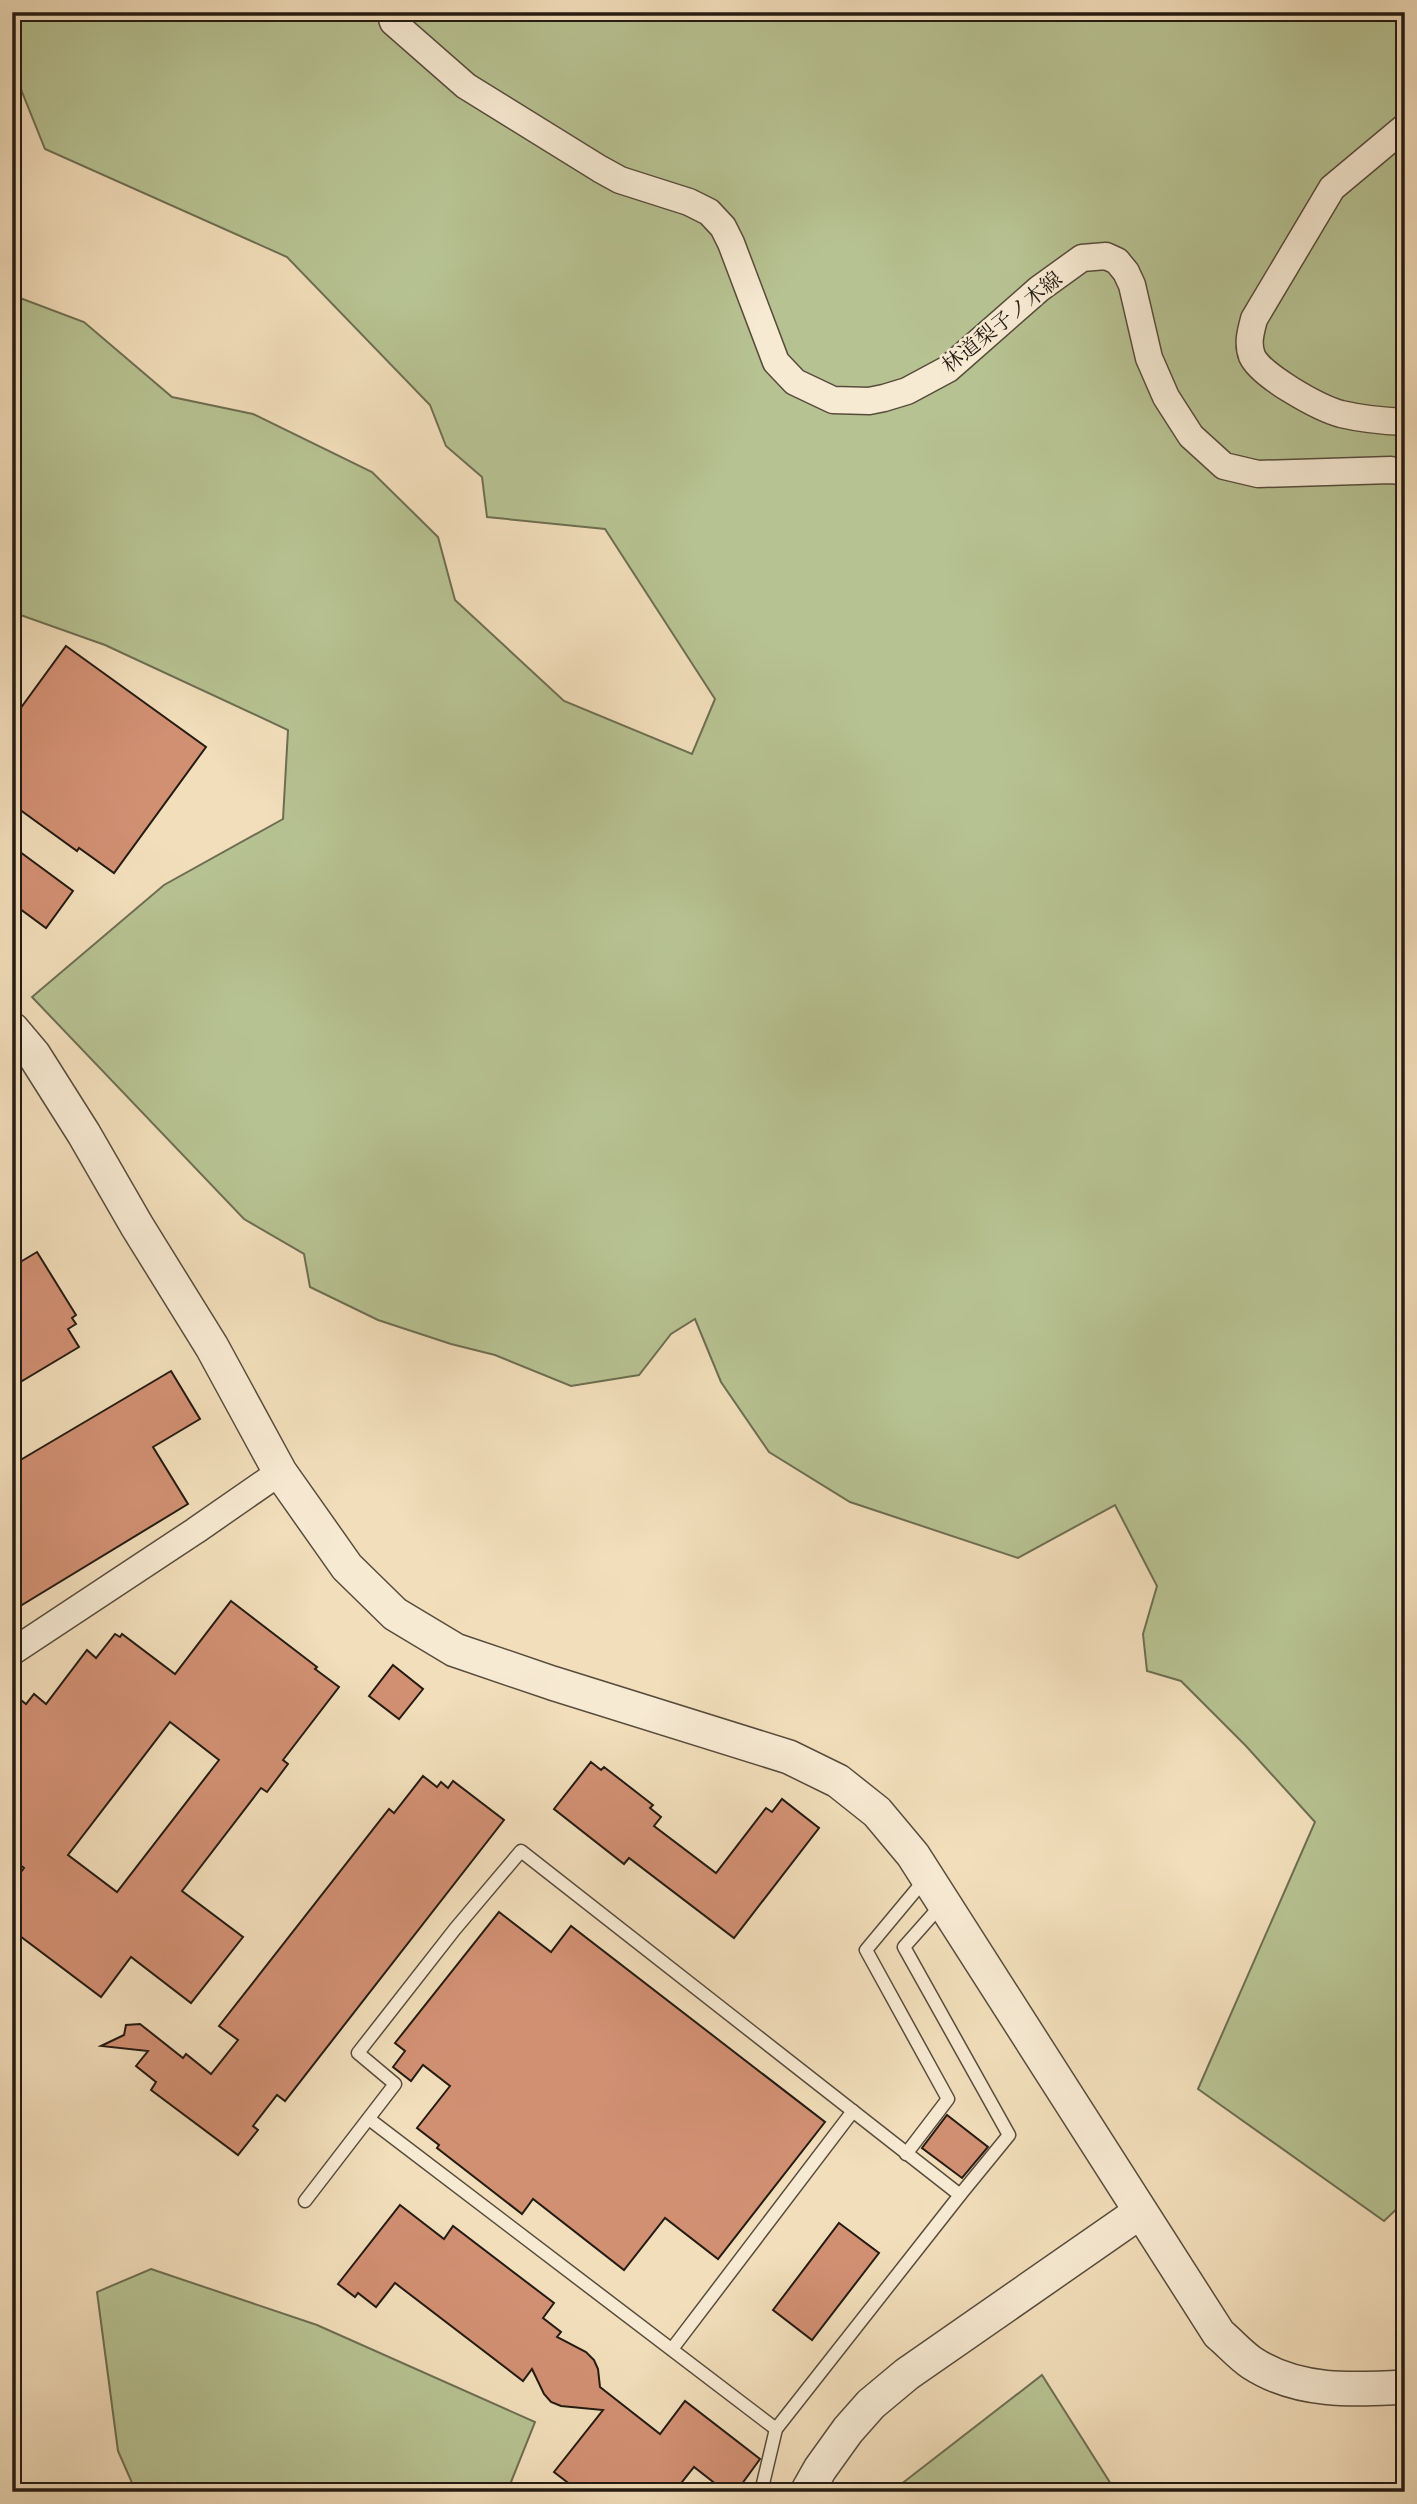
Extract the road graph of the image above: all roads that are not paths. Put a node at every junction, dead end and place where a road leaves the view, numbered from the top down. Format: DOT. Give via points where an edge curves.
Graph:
graph roads {
  1 [pos="390,12"];
  2 [pos="1405,127"];
  3 [pos="1405,422"];
  4 [pos="1405,472"];
  5 [pos="12,1029"];
  6 [pos="280,1472"];
  7 [pos="12,1653"];
  8 [pos="936,1890"];
  9 [pos="853,2111"];
  10 [pos="369,2119"];
  11 [pos="906,2154"];
  12 [pos="960,2196"];
  13 [pos="305,2200"];
  14 [pos="1140,2211"];
  15 [pos="672,2349"];
  16 [pos="1405,2387"];
  17 [pos="776,2429"];
  18 [pos="761,2492"];
  19 [pos="807,2492"];
  1 -- 4 [label="street, 林道梨子ノ木線" via="393,22 466,86 620,180 709,212 731,243 776,362 794,382 833,400 877,400 907,391 948,369 1039,289 1082,258 1106,256 1117,261 1132,285 1149,358 1166,397 1191,436 1224,466 1258,474"];
  2 -- 3 [label="street" via="1332,188 1254,319 1249,337 1258,366 1284,385 1338,413"];
  5 -- 6 [label="street" via="84,1134 212,1347"];
  6 -- 7 [label="street"];
  6 -- 8 [label="street" via="347,1567 396,1614 455,1650 789,1757 838,1781 877,1812 914,1855"];
  8 -- 11 [label="lane" via="866,1950 948,2099"];
  8 -- 12 [label="lane" via="904,1947 1009,2135"];
  8 -- 14 [label="street"];
  9 -- 10 [label="lane" via="521,1851 358,2053 395,2084"];
  9 -- 11 [label="lane"];
  9 -- 15 [label="lane"];
  10 -- 13 [label="lane"];
  10 -- 15 [label="lane"];
  11 -- 12 [label="lane"];
  12 -- 17 [label="lane"];
  14 -- 16 [label="street" via="1219,2334 1252,2363 1298,2384 1350,2390"];
  14 -- 19 [label="street" via="880,2397 848,2430"];
  15 -- 17 [label="lane"];
  17 -- 18 [label="lane"];
}
